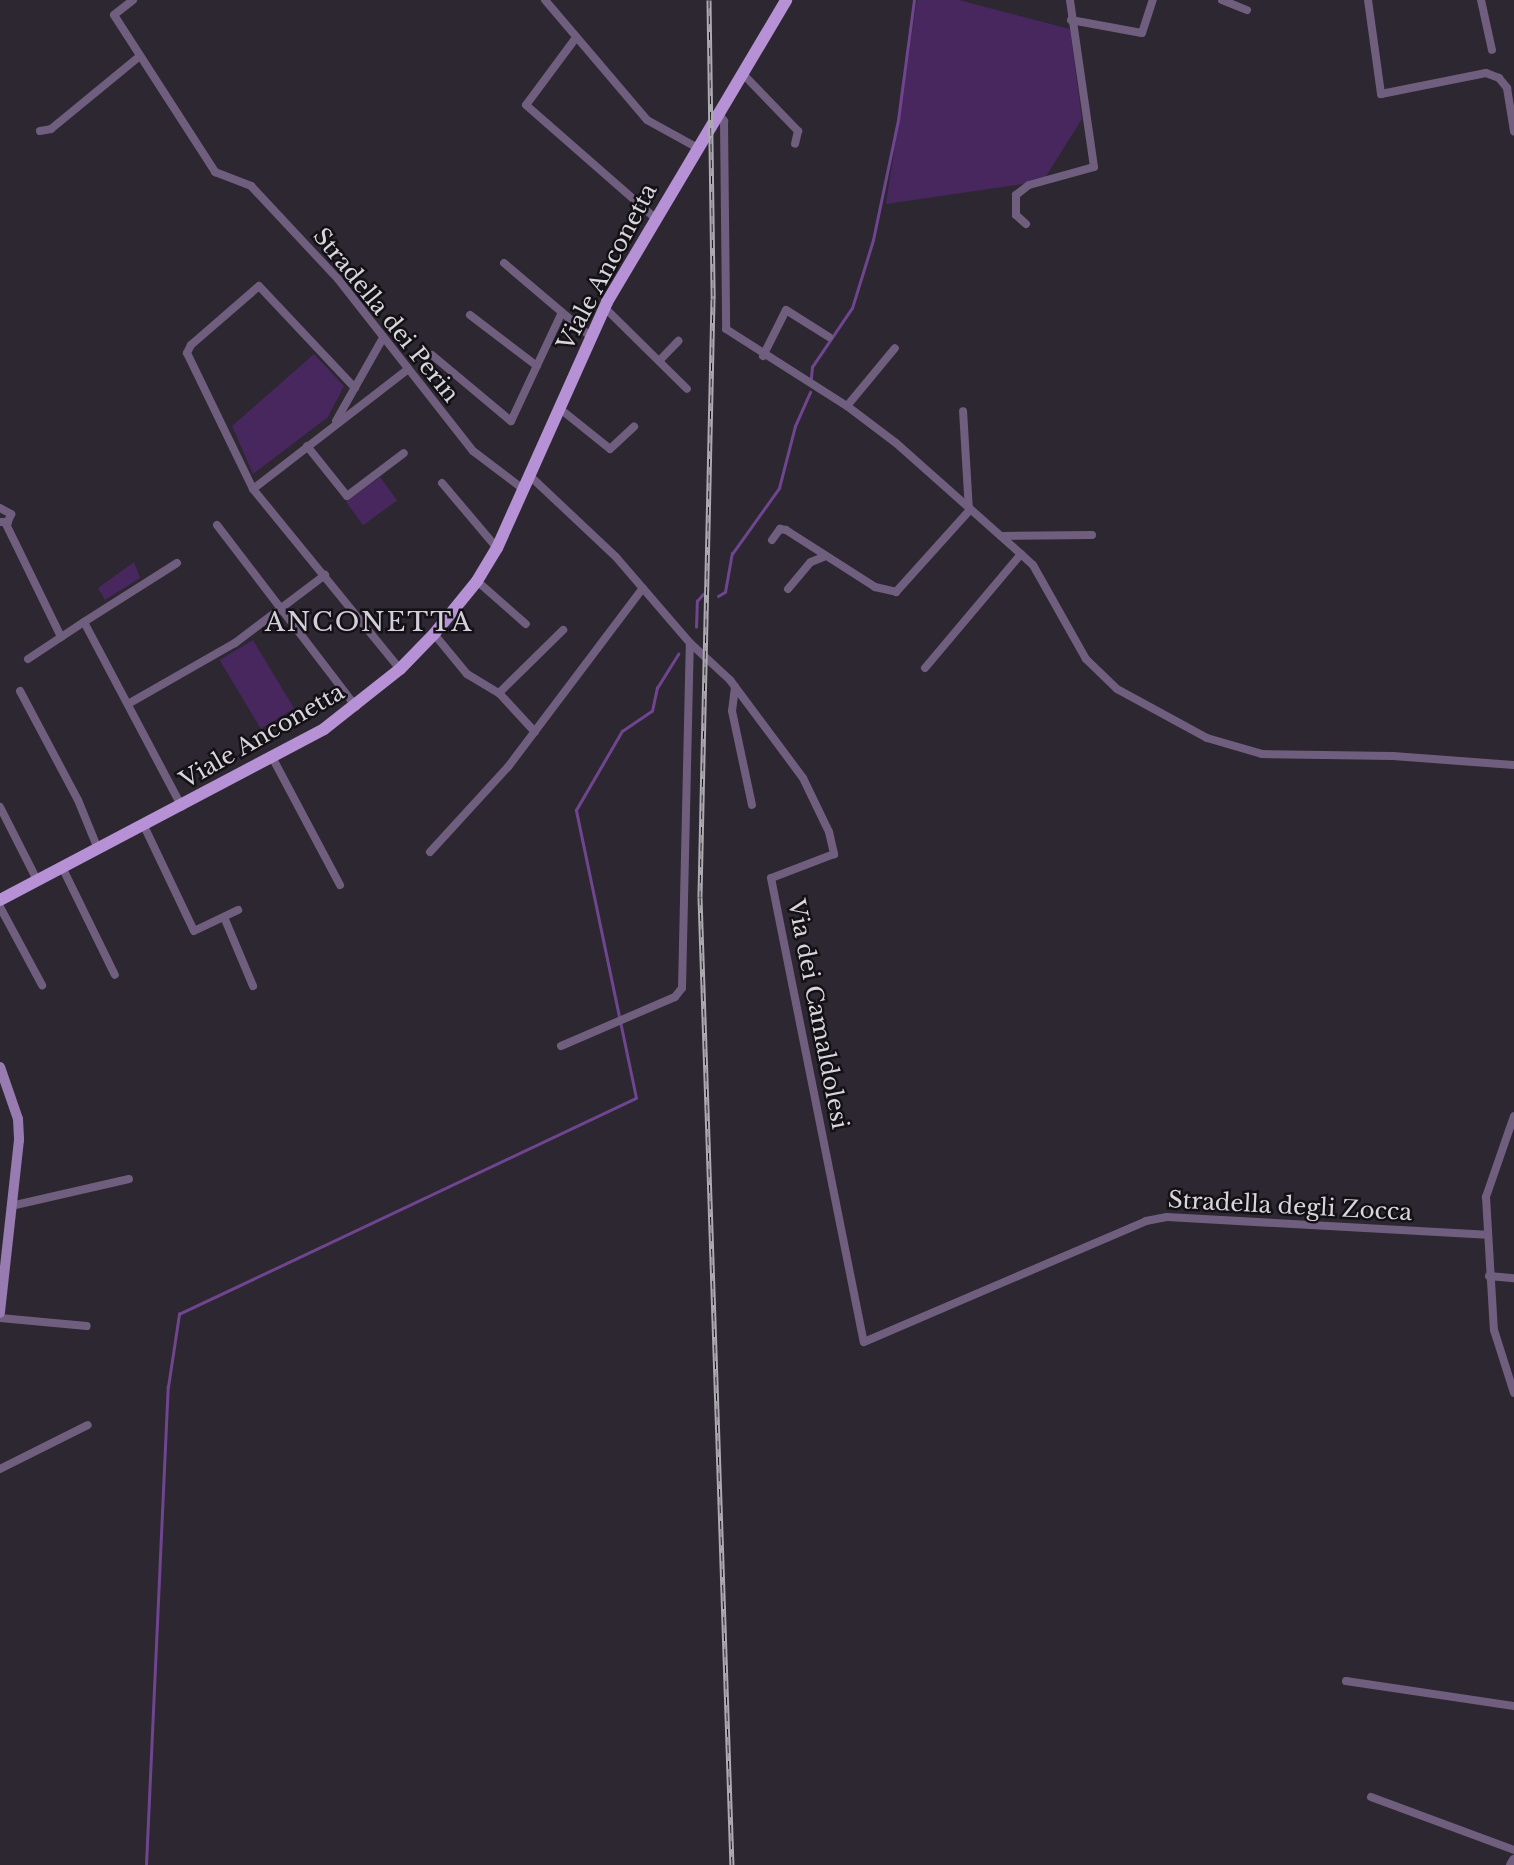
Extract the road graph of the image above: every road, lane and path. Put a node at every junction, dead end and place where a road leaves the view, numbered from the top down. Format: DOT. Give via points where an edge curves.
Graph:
graph roads {
  1 [pos="133,0"];
  2 [pos="545,0"];
  3 [pos="786,0"];
  4 [pos="1070,0"];
  5 [pos="1153,0"];
  6 [pos="1222,0"];
  7 [pos="1368,0"];
  8 [pos="1481,0"];
  9 [pos="1247,10"];
  10 [pos="1071,20"];
  11 [pos="575,39"];
  12 [pos="1492,50"];
  13 [pos="140,56"];
  14 [pos="742,73"];
  15 [pos="718,112"];
  16 [pos="40,131"];
  17 [pos="1514,131"];
  18 [pos="795,144"];
  19 [pos="696,148"];
  20 [pos="654,217"];
  21 [pos="1026,224"];
  22 [pos="504,264"];
  23 [pos="604,308"];
  24 [pos="562,312"];
  25 [pos="470,316"];
  26 [pos="590,337"];
  27 [pos="829,337"];
  28 [pos="383,338"];
  29 [pos="678,341"];
  30 [pos="895,348"];
  31 [pos="432,355"];
  32 [pos="763,356"];
  33 [pos="659,362"];
  34 [pos="537,366"];
  35 [pos="407,370"];
  36 [pos="355,388"];
  37 [pos="687,388"];
  38 [pos="847,406"];
  39 [pos="559,408"];
  40 [pos="964,411"];
  41 [pos="334,425"];
  42 [pos="634,427"];
  43 [pos="307,446"];
  44 [pos="404,453"];
  45 [pos="530,476"];
  46 [pos="442,484"];
  47 [pos="253,489"];
  48 [pos="523,489"];
  49 [pos="0,508"];
  50 [pos="969,511"];
  51 [pos="2,522"];
  52 [pos="217,525"];
  53 [pos="1092,535"];
  54 [pos="1001,536"];
  55 [pos="772,540"];
  56 [pos="497,548"];
  57 [pos="1021,554"];
  58 [pos="826,556"];
  59 [pos="177,563"];
  60 [pos="325,575"];
  61 [pos="477,581"];
  62 [pos="643,588"];
  63 [pos="788,589"];
  64 [pos="282,610"];
  65 [pos="85,622"];
  66 [pos="526,624"];
  67 [pos="563,630"];
  68 [pos="434,635"];
  69 [pos="61,637"];
  70 [pos="690,643"];
  71 [pos="28,659"];
  72 [pos="925,668"];
  73 [pos="400,670"];
  74 [pos="735,687"];
  75 [pos="20,691"];
  76 [pos="499,693"];
  77 [pos="128,704"];
  78 [pos="356,708"];
  79 [pos="535,732"];
  80 [pos="272,757"];
  81 [pos="1514,765"];
  82 [pos="752,805"];
  83 [pos="0,807"];
  84 [pos="182,807"];
  85 [pos="144,826"];
  86 [pos="98,849"];
  87 [pos="430,852"];
  88 [pos="62,867"];
  89 [pos="37,880"];
  90 [pos="340,885"];
  91 [pos="0,900"];
  92 [pos="0,907"];
  93 [pos="238,909"];
  94 [pos="224,917"];
  95 [pos="115,975"];
  96 [pos="42,985"];
  97 [pos="253,986"];
  98 [pos="561,1046"];
  99 [pos="0,1067"];
  100 [pos="1514,1116"];
  101 [pos="129,1179"];
  102 [pos="10,1206"];
  103 [pos="1486,1235"];
  104 [pos="1489,1276"];
  105 [pos="1514,1278"];
  106 [pos="0,1316"];
  107 [pos="87,1326"];
  108 [pos="864,1342"];
  109 [pos="1514,1393"];
  110 [pos="88,1425"];
  111 [pos="0,1469"];
  112 [pos="1346,1681"];
  113 [pos="1514,1706"];
  114 [pos="1370,1797"];
  115 [pos="1514,1850"];
  116 [pos="1514,1860"];
  117 [pos="1511,1865"];
  1 -- 13 [label="street, Stradella dei Perin" via="114,15"];
  2 -- 11 [label="street"];
  3 -- 14 [label="main road, Viale Anconetta"];
  4 -- 10 [label="street"];
  5 -- 10 [label="street" via="1142,33"];
  6 -- 9 [label="street"];
  7 -- 17 [label="street" via="1381,94 1486,73 1507,88"];
  8 -- 12 [label="street"];
  10 -- 21 [label="street" via="1094,167 1030,185 1016,195 1016,215"];
  11 -- 19 [label="street" via="647,120"];
  11 -- 20 [label="street" via="526,105"];
  13 -- 16 [label="street" via="51,129"];
  13 -- 28 [label="street, Stradella dei Perin" via="215,172 251,186 338,279"];
  14 -- 15 [label="main road, Viale Anconetta"];
  14 -- 18 [label="street" via="798,131"];
  15 -- 19 [label="main road, Viale Anconetta"];
  15 -- 32 [label="street" via="724,120 726,328"];
  19 -- 20 [label="main road, Viale Anconetta"];
  20 -- 23 [label="main road, Viale Anconetta"];
  22 -- 24 [label="street"];
  23 -- 26 [label="main road, Viale Anconetta"];
  23 -- 33 [label="street"];
  24 -- 26 [label="street"];
  24 -- 34 [label="street"];
  25 -- 34 [label="street"];
  26 -- 39 [label="main road, Viale Anconetta"];
  27 -- 32 [label="street" via="786,310"];
  28 -- 35 [label="street, Stradella dei Perin"];
  28 -- 36 [label="street"];
  29 -- 33 [label="street"];
  30 -- 38 [label="street"];
  31 -- 34 [label="street" via="511,421"];
  32 -- 38 [label="street"];
  33 -- 37 [label="street"];
  35 -- 41 [label="street"];
  35 -- 48 [label="street, Stradella dei Perin" via="473,451"];
  36 -- 41 [label="street"];
  36 -- 47 [label="street" via="259,286 191,345 190,362"];
  38 -- 50 [label="street" via="896,443"];
  39 -- 42 [label="street" via="610,449"];
  39 -- 45 [label="main road, Viale Anconetta"];
  40 -- 50 [label="street"];
  41 -- 43 [label="street"];
  43 -- 44 [label="street" via="347,496"];
  43 -- 47 [label="street"];
  45 -- 48 [label="main road, Viale Anconetta"];
  45 -- 62 [label="street, Via dei Camaldolesi"];
  46 -- 56 [label="street"];
  47 -- 60 [label="street"];
  48 -- 56 [label="main road, Viale Anconetta"];
  49 -- 51 [label="street" via="11,514"];
  50 -- 54 [label="street"];
  50 -- 58 [label="street" via="896,592 875,587"];
  51 -- 69 [label="street"];
  52 -- 64 [label="street"];
  53 -- 54 [label="street"];
  54 -- 57 [label="street"];
  55 -- 58 [label="street" via="780,529 786,530"];
  56 -- 61 [label="main road, Viale Anconetta"];
  57 -- 72 [label="street"];
  57 -- 81 [label="street" via="1033,565 1094,670 1117,689 1208,738 1262,754 1393,756"];
  58 -- 63 [label="street" via="811,562"];
  59 -- 65 [label="street"];
  60 -- 64 [label="street"];
  60 -- 73 [label="street"];
  61 -- 66 [label="street"];
  61 -- 68 [label="main road, Viale Anconetta"];
  62 -- 70 [label="street, Via dei Camaldolesi"];
  62 -- 79 [label="street"];
  64 -- 77 [label="street"];
  64 -- 78 [label="street"];
  65 -- 69 [label="street"];
  65 -- 77 [label="street"];
  67 -- 76 [label="street"];
  68 -- 73 [label="main road, Viale Anconetta"];
  68 -- 76 [label="street" via="467,674"];
  69 -- 71 [label="street"];
  70 -- 74 [label="street, Via dei Camaldolesi"];
  70 -- 98 [label="street" via="682,988 675,997"];
  73 -- 78 [label="main road, Viale Anconetta"];
  74 -- 82 [label="street" via="732,711"];
  74 -- 108 [label="street, Via dei Camaldolesi" via="803,778 829,832 834,854 771,878"];
  75 -- 86 [label="street" via="78,800"];
  76 -- 79 [label="street"];
  77 -- 84 [label="street"];
  78 -- 80 [label="main road, Viale Anconetta"];
  79 -- 87 [label="street"];
  80 -- 84 [label="main road, Viale Anconetta"];
  80 -- 90 [label="street"];
  83 -- 89 [label="street"];
  84 -- 85 [label="main road, Viale Anconetta"];
  85 -- 86 [label="main road, Viale Anconetta"];
  85 -- 94 [label="street" via="194,931"];
  86 -- 88 [label="main road, Viale Anconetta"];
  88 -- 89 [label="main road, Viale Anconetta"];
  88 -- 95 [label="street"];
  89 -- 91 [label="main road, Viale Anconetta"];
  92 -- 96 [label="street"];
  93 -- 94 [label="street"];
  94 -- 97 [label="street"];
  99 -- 102 [label="main road" via="18,1119"];
  100 -- 103 [label="street" via="1486,1197"];
  101 -- 102 [label="street"];
  102 -- 106 [label="main road"];
  103 -- 104 [label="street"];
  103 -- 108 [label="street, Stradella degli Zocca" via="1167,1217 1146,1221"];
  104 -- 105 [label="street"];
  104 -- 109 [label="street" via="1500,1359"];
  106 -- 107 [label="street"];
  110 -- 111 [label="street"];
  112 -- 113 [label="street"];
  114 -- 115 [label="street"];
  116 -- 117 [label="street"];
}
